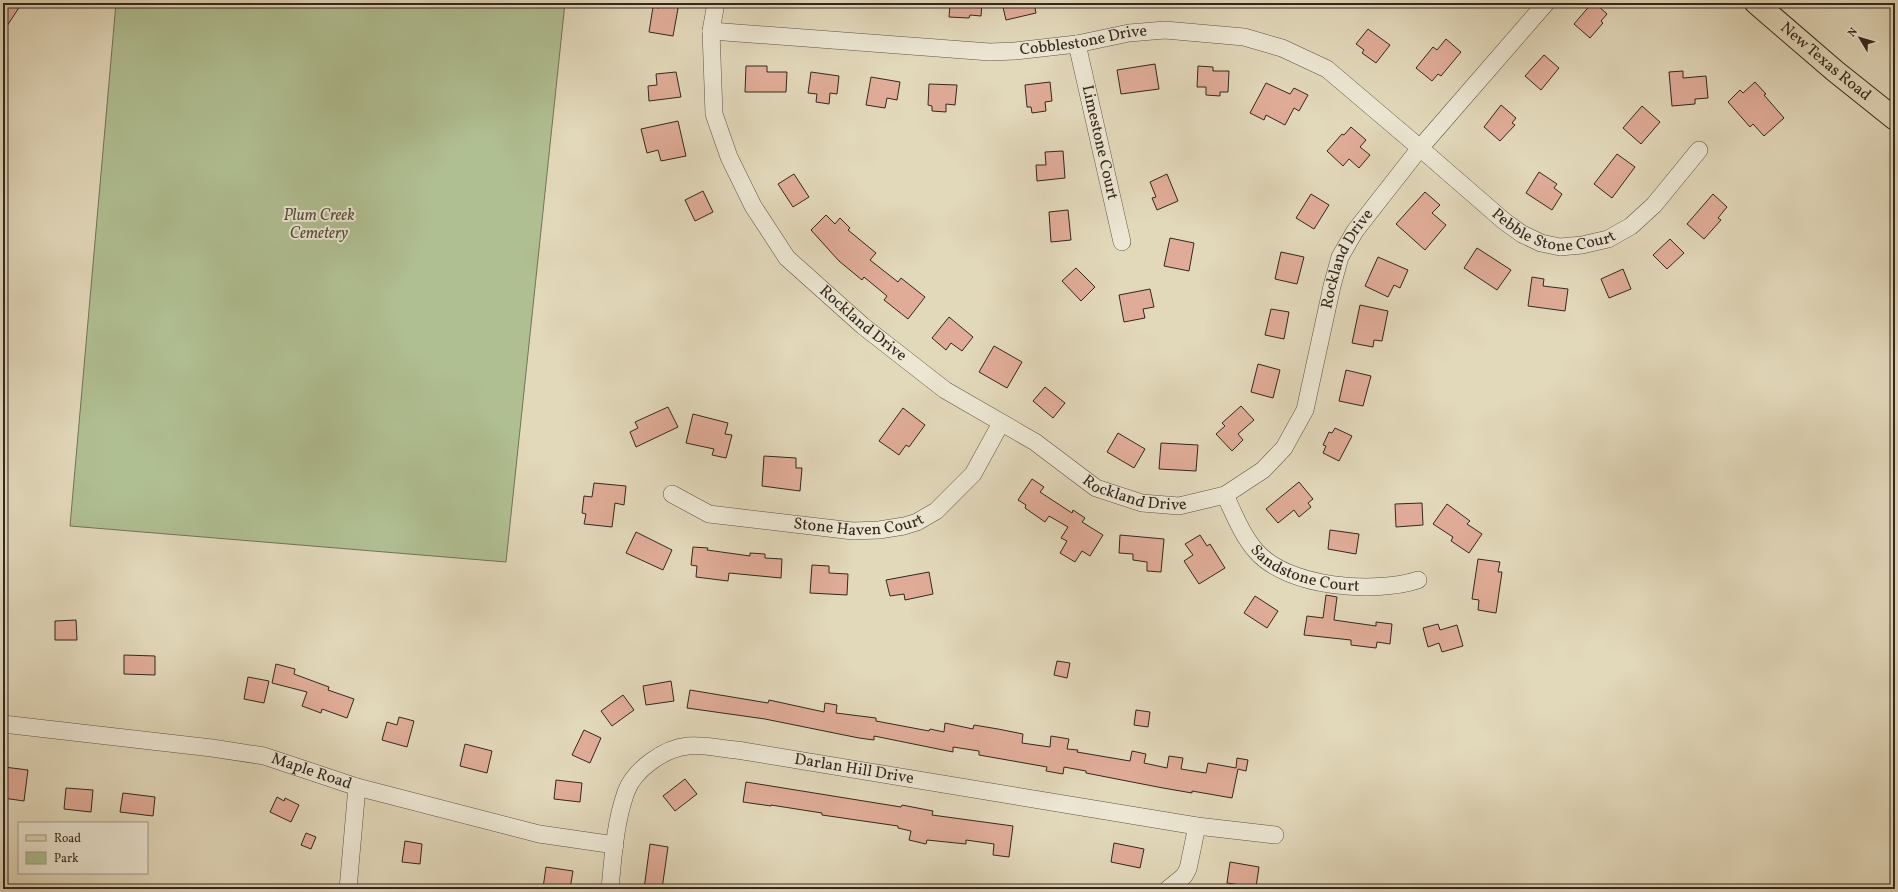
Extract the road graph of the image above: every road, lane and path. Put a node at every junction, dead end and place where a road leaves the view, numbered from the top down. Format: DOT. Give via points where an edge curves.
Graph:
graph roads {
  1 [pos="716,3"];
  2 [pos="1546,3"];
  3 [pos="1756,3"];
  4 [pos="711,31"];
  5 [pos="1077,44"];
  6 [pos="1895,119"];
  7 [pos="1420,148"];
  8 [pos="1699,150"];
  9 [pos="1122,242"];
  10 [pos="1001,423"];
  11 [pos="672,494"];
  12 [pos="1224,495"];
  13 [pos="1418,580"];
  14 [pos="3,724"];
  15 [pos="357,787"];
  16 [pos="1197,826"];
  17 [pos="1275,834"];
  18 [pos="615,845"];
  19 [pos="348,889"];
  20 [pos="610,889"];
  21 [pos="1168,889"];
  1 -- 4 [label="street, Rockland Drive"];
  2 -- 7 [label="street, Rockland Drive"];
  3 -- 6 [label="main road, New Texas Road"];
  4 -- 5 [label="street, Cobblestone Drive" via="990,52"];
  4 -- 10 [label="street, Rockland Drive" via="714,114 729,157 753,206 787,258 863,326 939,386"];
  5 -- 7 [label="street, Cobblestone Drive" via="1130,32 1165,30 1244,37 1282,48 1327,69"];
  5 -- 9 [label="street, Limestone Court"];
  7 -- 8 [label="street, Pebble Stone Court" via="1522,234 1542,243 1560,247 1582,246 1608,239 1631,226 1654,205"];
  7 -- 12 [label="street, Rockland Drive" via="1355,231 1340,257 1305,410 1294,432 1284,448 1263,470"];
  10 -- 11 [label="street, Stone Haven Court" via="973,474 936,511 904,526 853,531 709,514"];
  10 -- 12 [label="street, Rockland Drive" via="1035,442 1096,488 1142,503 1179,506"];
  12 -- 13 [label="street, Sandstone Court" via="1241,530 1256,552 1284,572 1330,584 1381,587 1403,585"];
  14 -- 15 [label="street, Maple Road" via="264,756"];
  15 -- 18 [label="street, Maple Road" via="539,834"];
  15 -- 19 [label="street"];
  16 -- 17 [label="street, Darlan Hill Drive"];
  16 -- 18 [label="street, Darlan Hill Drive" via="744,751 688,746 670,750 655,758 638,774 627,791"];
  16 -- 21 [label="street" via="1188,869 1184,876"];
  18 -- 20 [label="street, Darlan Hill Drive"];
}
